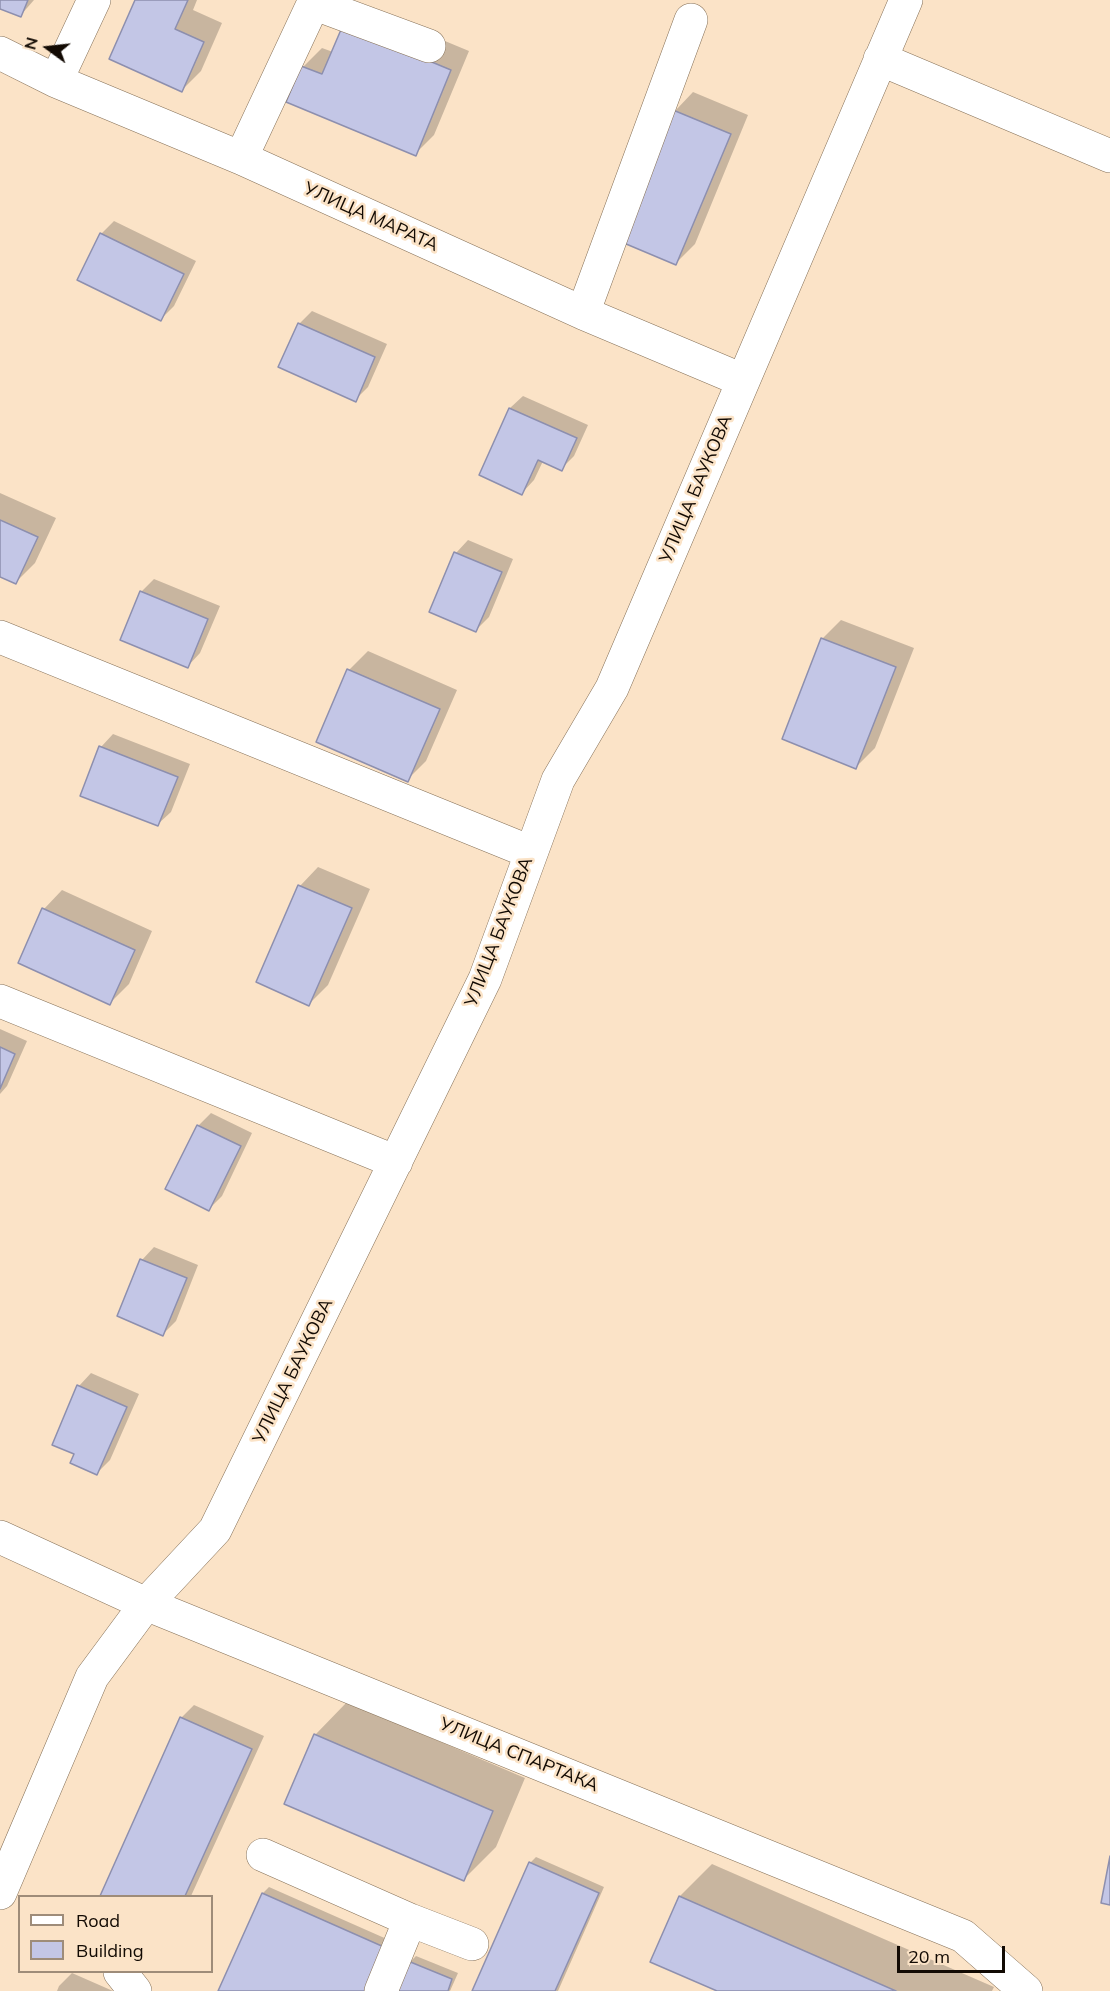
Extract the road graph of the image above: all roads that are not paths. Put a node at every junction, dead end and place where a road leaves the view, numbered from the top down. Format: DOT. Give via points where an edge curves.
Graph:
graph roads {
  1 [pos="94,0"];
  2 [pos="906,0"];
  3 [pos="314,1"];
  4 [pos="690,20"];
  5 [pos="429,46"];
  6 [pos="0,53"];
  7 [pos="880,59"];
  8 [pos="56,81"];
  9 [pos="1110,156"];
  10 [pos="241,158"];
  11 [pos="584,313"];
  12 [pos="742,380"];
  13 [pos="0,637"];
  14 [pos="530,852"];
  15 [pos="0,1000"];
  16 [pos="396,1162"];
  17 [pos="0,1537"];
  18 [pos="146,1604"];
  19 [pos="263,1855"];
  20 [pos="10,1891"];
  21 [pos="410,1920"];
  22 [pos="472,1944"];
  23 [pos="122,1973"];
  24 [pos="135,1991"];
  25 [pos="381,1991"];
  26 [pos="1026,1991"];
  1 -- 8 [label="street"];
  2 -- 7 [label="street, УЛИЦА БАУКОВА"];
  3 -- 5 [label="street"];
  3 -- 10 [label="street"];
  4 -- 11 [label="street"];
  6 -- 8 [label="street, УЛИЦА МАРАТА"];
  7 -- 9 [label="street"];
  7 -- 12 [label="street, УЛИЦА БАУКОВА"];
  8 -- 10 [label="street, УЛИЦА МАРАТА"];
  10 -- 11 [label="street, УЛИЦА МАРАТА"];
  11 -- 12 [label="street, УЛИЦА МАРАТА"];
  12 -- 14 [label="street, УЛИЦА БАУКОВА" via="612,688 558,780"];
  13 -- 14 [label="street"];
  14 -- 16 [label="street, УЛИЦА БАУКОВА" via="485,979"];
  15 -- 16 [label="street"];
  16 -- 18 [label="street, УЛИЦА БАУКОВА" via="215,1530"];
  17 -- 18 [label="street, УЛИЦА СПАРТАКА"];
  18 -- 20 [label="street, УЛИЦА БАУКОВА" via="92,1677"];
  18 -- 26 [label="street, УЛИЦА СПАРТАКА" via="963,1936"];
  19 -- 21 [label="street"];
  21 -- 22 [label="street"];
  21 -- 25 [label="street"];
  23 -- 24 [label="street"];
}
